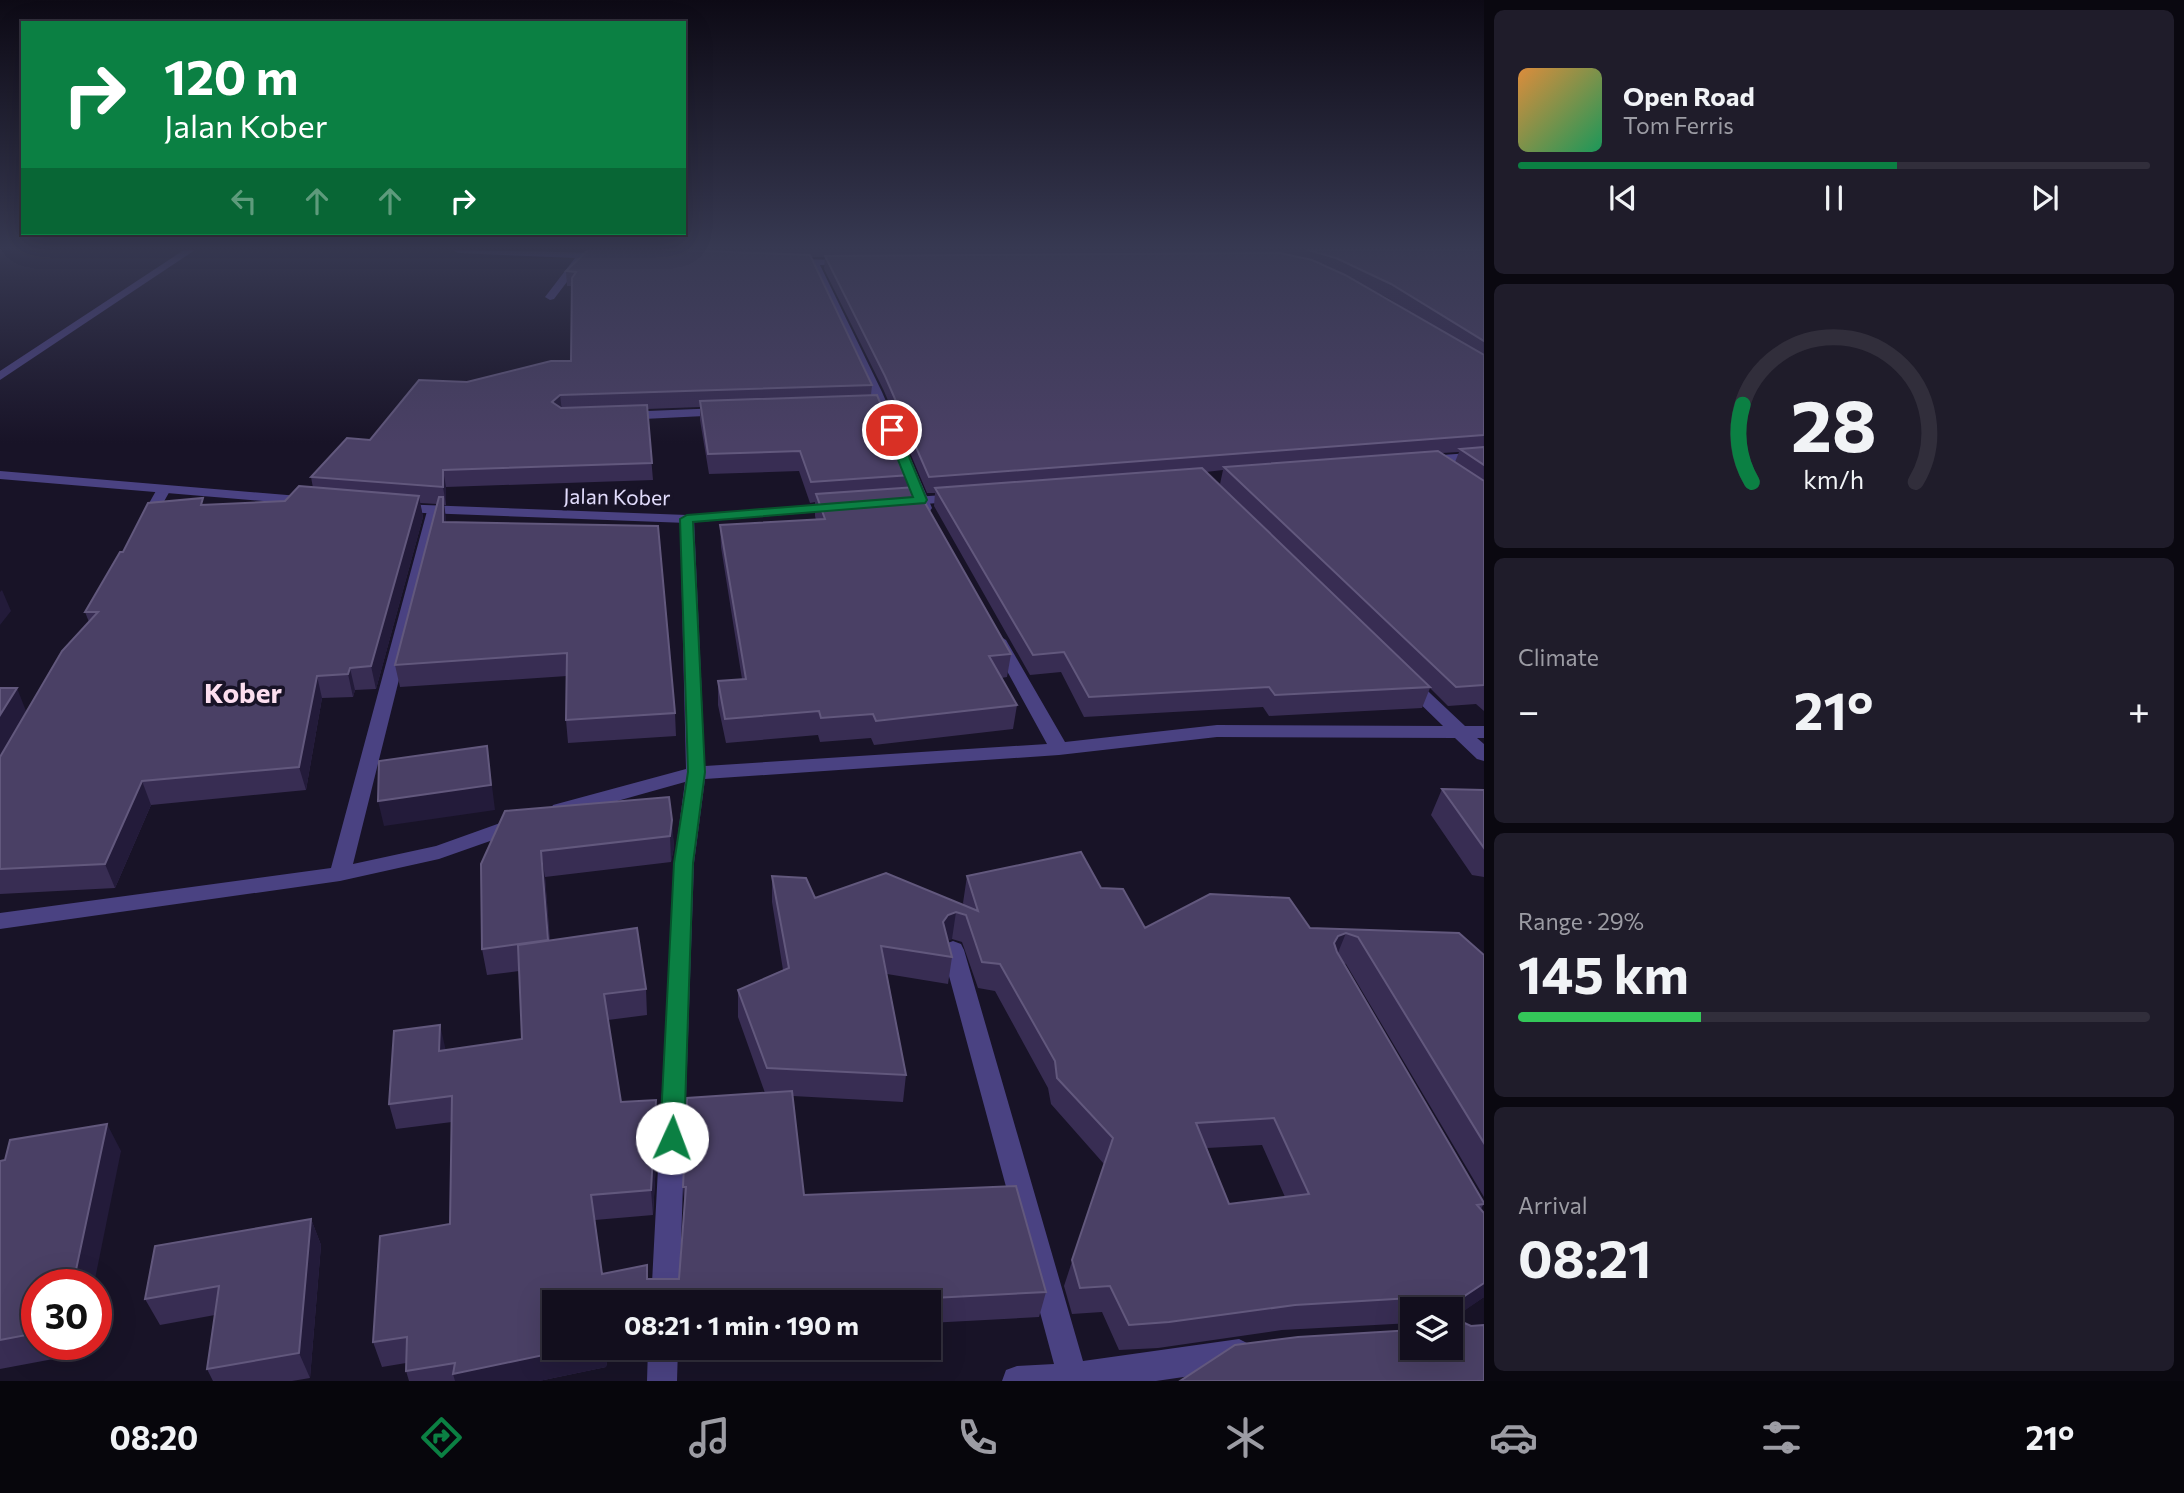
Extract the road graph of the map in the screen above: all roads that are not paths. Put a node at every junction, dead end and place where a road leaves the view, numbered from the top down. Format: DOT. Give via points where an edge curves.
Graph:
graph roads {
  1 [pos="93,314"];
  2 [pos="838,314"];
  3 [pos="0,376"];
  4 [pos="868,407"];
  5 [pos="882,407"];
  6 [pos="729,412"];
  7 [pos="604,416"];
  8 [pos="1484,456"];
  9 [pos="1436,460"];
  10 [pos="1408,462"];
  11 [pos="1455,474"];
  12 [pos="0,475"];
  13 [pos="164,489"];
  14 [pos="972,496"];
  15 [pos="920,500"];
  16 [pos="328,502"];
  17 [pos="893,502"];
  18 [pos="381,506"];
  19 [pos="852,506"];
  20 [pos="434,511"];
  21 [pos="687,519"];
  22 [pos="933,524"];
  23 [pos="137,537"];
  24 [pos="993,631"];
  25 [pos="1398,672"];
  26 [pos="1484,732"];
  27 [pos="1461,735"];
  28 [pos="1059,749"];
  29 [pos="1482,753"];
  30 [pos="696,772"];
  31 [pos="340,874"];
  32 [pos="0,921"];
  33 [pos="953,950"];
  34 [pos="666,1290"];
  35 [pos="1268,1350"];
  36 [pos="663,1360"];
  37 [pos="1073,1378"];
  38 [pos="662,1381"];
  39 [pos="1017,1381"];
  1 -- 3 [label="street"];
  2 -- 5 [label="street"];
  4 -- 5 [label="street"];
  5 -- 15 [label="street"];
  6 -- 7 [label="street"];
  8 -- 9 [label="street"];
  9 -- 10 [label="street"];
  9 -- 11 [label="street"];
  12 -- 13 [label="street"];
  13 -- 16 [label="street"];
  13 -- 23 [label="street"];
  14 -- 15 [label="street"];
  15 -- 17 [label="street"];
  15 -- 22 [label="street"];
  18 -- 20 [label="street, Jalan Kober"];
  19 -- 21 [label="street, Jalan Kober"];
  20 -- 21 [label="street, Jalan Kober"];
  20 -- 31 [label="street"];
  21 -- 30 [label="street"];
  24 -- 28 [label="street"];
  25 -- 27 [label="street"];
  26 -- 27 [label="street"];
  27 -- 28 [label="street" via="1217,731"];
  27 -- 29 [label="street"];
  28 -- 30 [label="street"];
  30 -- 31 [label="street" via="542,815 439,852"];
  30 -- 34 [label="street" via="684,863"];
  31 -- 32 [label="street"];
  33 -- 37 [label="street"];
  35 -- 37 [label="street"];
  36 -- 38 [label="street"];
  37 -- 39 [label="street"];
}
